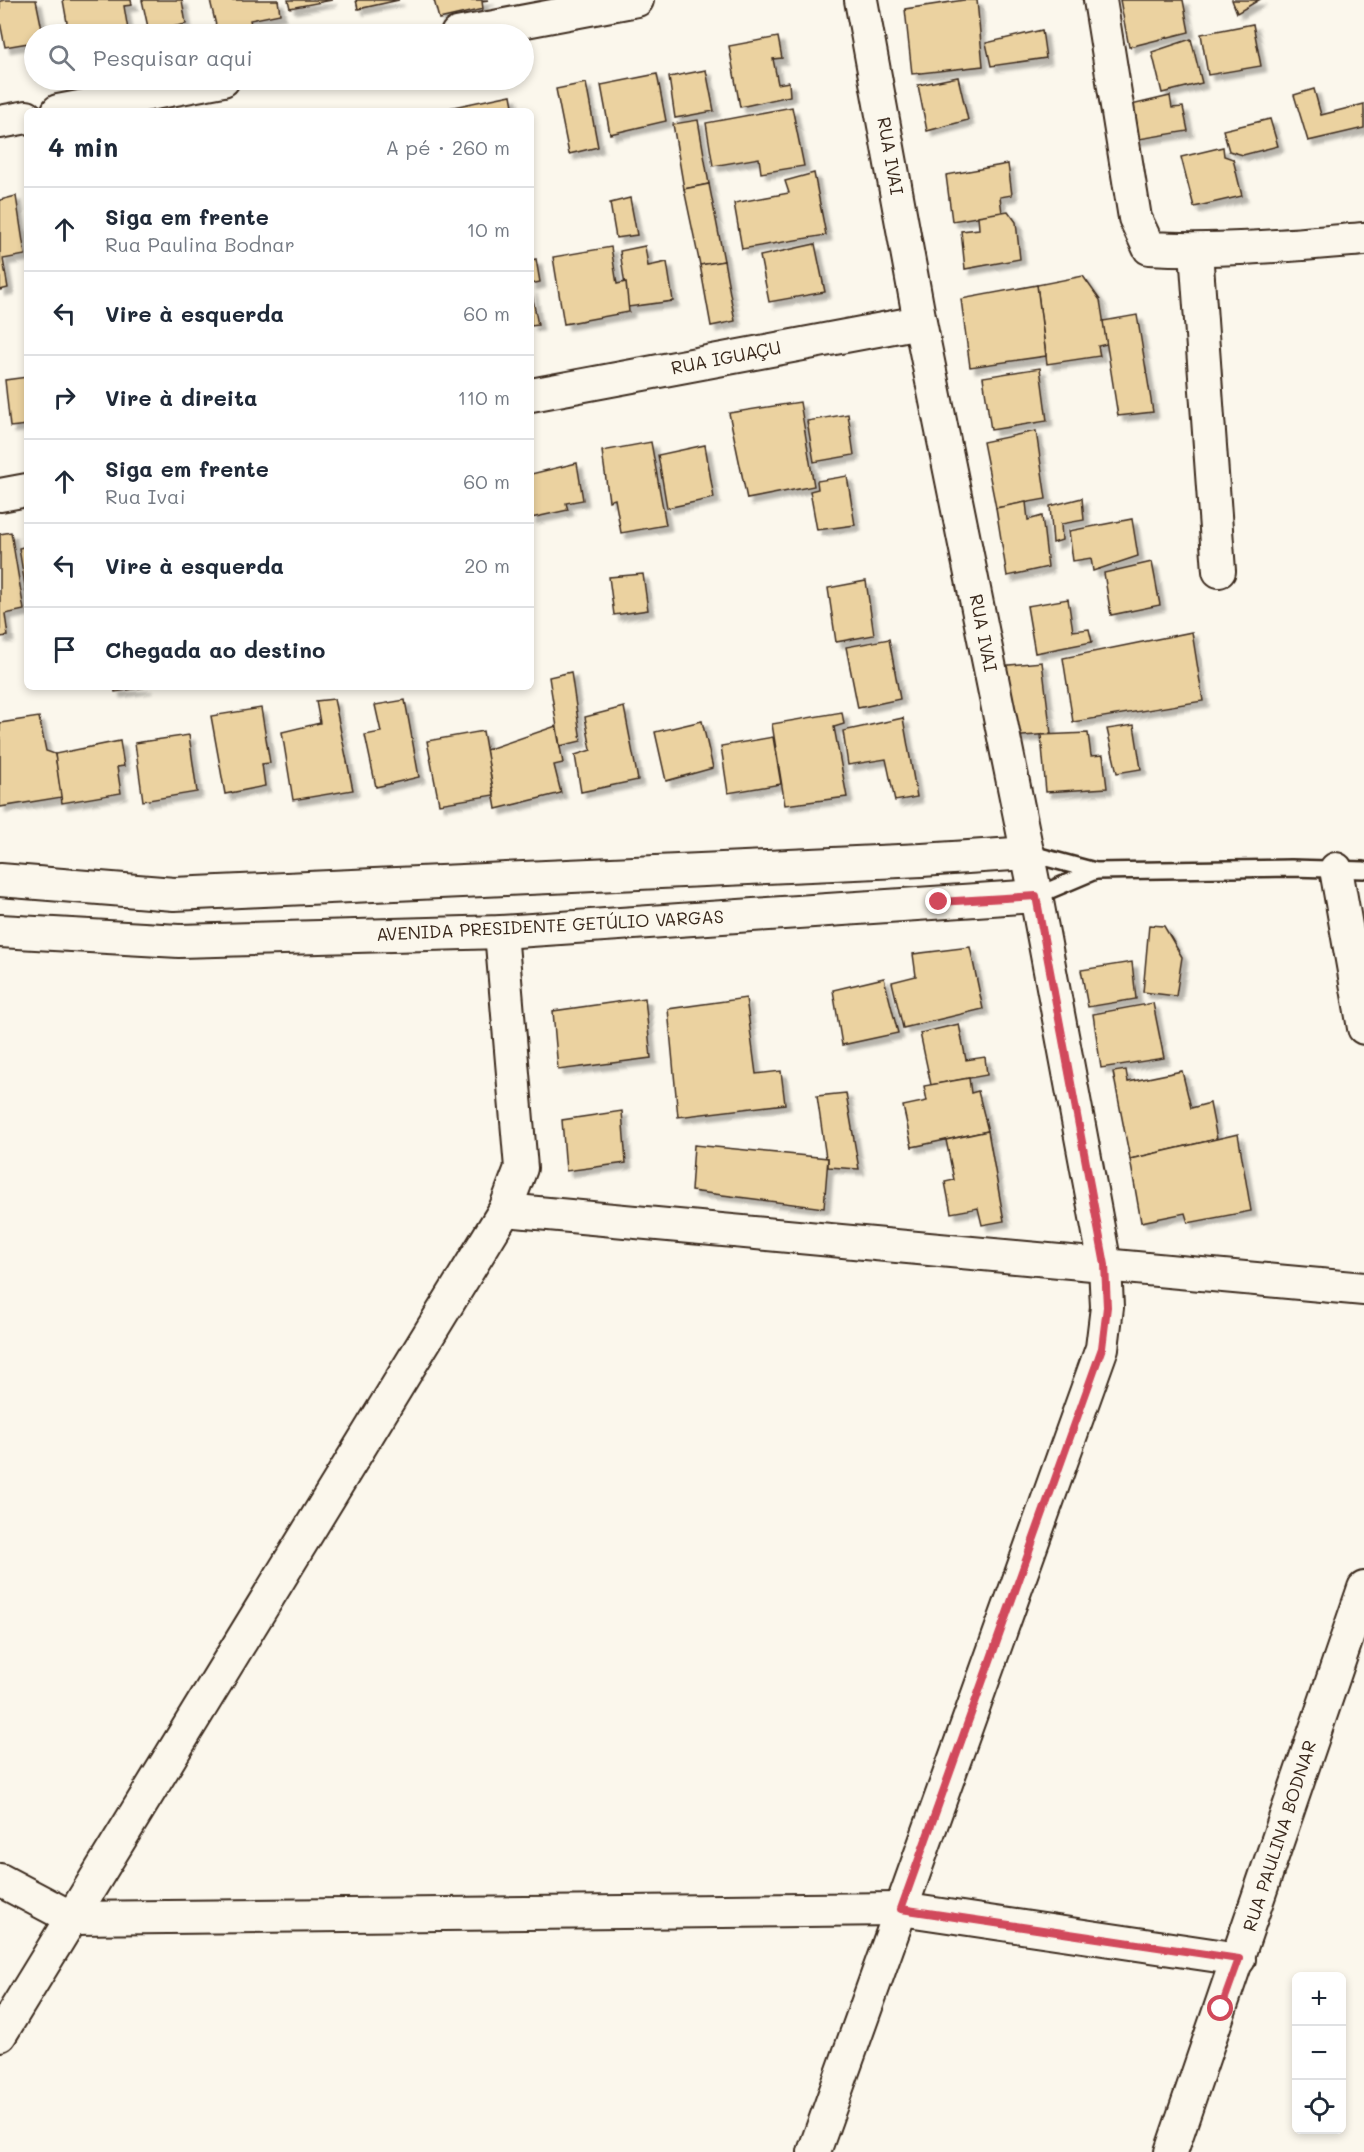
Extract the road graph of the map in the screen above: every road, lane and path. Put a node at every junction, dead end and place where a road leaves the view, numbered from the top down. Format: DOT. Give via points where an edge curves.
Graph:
graph roads {
  1 [pos="637,0"];
  2 [pos="861,0"];
  3 [pos="1100,0"];
  4 [pos="510,24"];
  5 [pos="170,90"];
  6 [pos="74,108"];
  7 [pos="24,118"];
  8 [pos="0,122"];
  9 [pos="1364,239"];
  10 [pos="1196,250"];
  11 [pos="920,322"];
  12 [pos="534,394"];
  13 [pos="24,491"];
  14 [pos="0,495"];
  15 [pos="1219,571"];
  16 [pos="1028,853"];
  17 [pos="1350,869"];
  18 [pos="1095,871"];
  19 [pos="0,880"];
  20 [pos="1036,896"];
  21 [pos="0,931"];
  22 [pos="501,932"];
  23 [pos="1363,1019"];
  24 [pos="505,1210"];
  25 [pos="1105,1265"];
  26 [pos="1364,1289"];
  27 [pos="1364,1588"];
  28 [pos="0,1880"];
  29 [pos="901,1909"];
  30 [pos="72,1918"];
  31 [pos="1239,1959"];
  32 [pos="0,2035"];
  33 [pos="814,2152"];
  34 [pos="1172,2152"];
  1 -- 4 [label="street"];
  2 -- 11 [label="street, RUA IVAI"];
  3 -- 10 [label="street" via="1135,218 1149,248"];
  5 -- 6 [label="street"];
  7 -- 8 [label="street"];
  9 -- 10 [label="street"];
  10 -- 15 [label="street"];
  11 -- 12 [label="street, RUA IGUAÇU"];
  11 -- 16 [label="street, RUA IVAI"];
  13 -- 14 [label="street"];
  16 -- 18 [label="lane, AVENIDA PRESIDENTE GETÚLIO VARGAS"];
  16 -- 19 [label="street, AVENIDA PRESIDENTE GETÚLIO VARGAS" via="174,894"];
  16 -- 20 [label="street, RUA IVAI"];
  17 -- 18 [label="lane, AVENIDA PRESIDENTE GETÚLIO VARGAS"];
  17 -- 23 [label="street"];
  18 -- 20 [label="lane, AVENIDA PRESIDENTE GETÚLIO VARGAS"];
  20 -- 22 [label="street, AVENIDA PRESIDENTE GETÚLIO VARGAS"];
  20 -- 25 [label="street, RUA IVAI"];
  21 -- 22 [label="street, AVENIDA PRESIDENTE GETÚLIO VARGAS" via="179,941"];
  22 -- 24 [label="street" via="521,1168"];
  24 -- 25 [label="street"];
  24 -- 30 [label="street"];
  25 -- 26 [label="street"];
  25 -- 29 [label="street, RUA IVAI" via="1107,1307 1102,1348"];
  27 -- 31 [label="street, RUA PAULINA BODNAR"];
  28 -- 30 [label="street"];
  29 -- 30 [label="street"];
  29 -- 31 [label="street"];
  29 -- 33 [label="street, RUA IVAI"];
  30 -- 32 [label="street"];
  31 -- 34 [label="street, RUA PAULINA BODNAR"];
}
